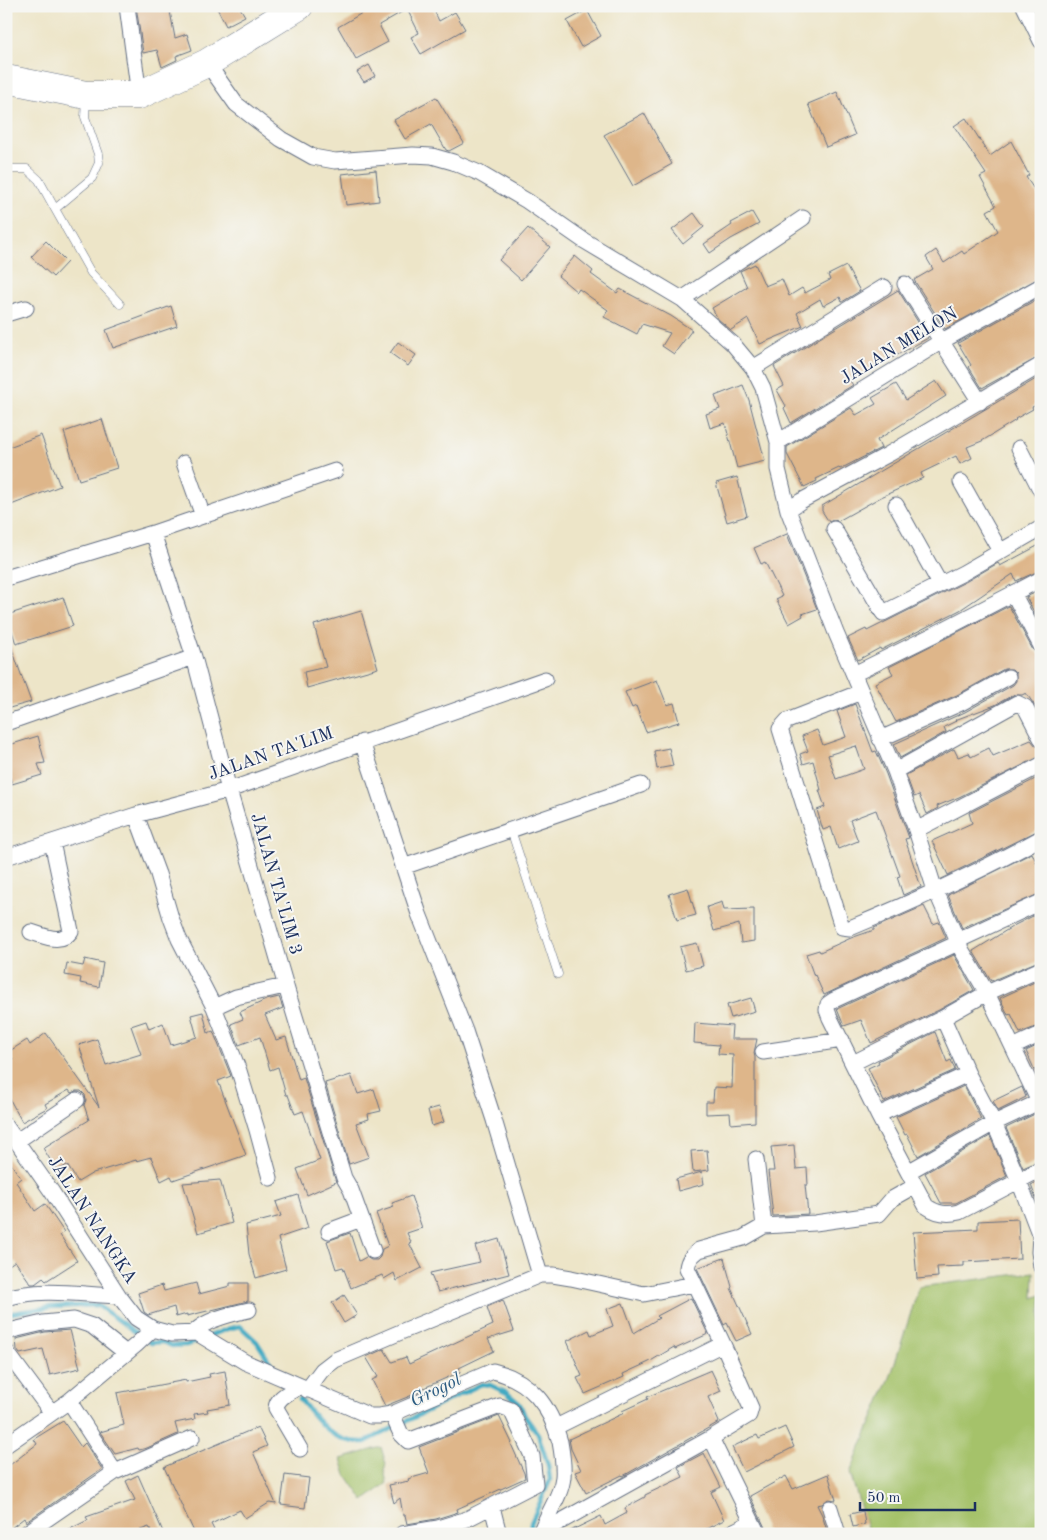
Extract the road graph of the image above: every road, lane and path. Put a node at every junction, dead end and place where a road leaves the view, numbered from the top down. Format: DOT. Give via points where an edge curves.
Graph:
graph roads {
  1 [pos="128,6"];
  2 [pos="299,6"];
  3 [pos="1024,6"];
  4 [pos="1041,41"];
  5 [pos="207,63"];
  6 [pos="6,79"];
  7 [pos="86,95"];
  8 [pos="139,95"];
  9 [pos="6,171"];
  10 [pos="55,209"];
  11 [pos="803,218"];
  12 [pos="905,284"];
  13 [pos="1041,286"];
  14 [pos="884,287"];
  15 [pos="682,299"];
  16 [pos="120,304"];
  17 [pos="26,308"];
  18 [pos="6,314"];
  19 [pos="942,341"];
  20 [pos="1041,365"];
  21 [pos="753,368"];
  22 [pos="980,402"];
  23 [pos="778,442"];
  24 [pos="1019,448"];
  25 [pos="184,463"];
  26 [pos="335,471"];
  27 [pos="961,482"];
  28 [pos="1041,491"];
  29 [pos="896,505"];
  30 [pos="788,510"];
  31 [pos="203,516"];
  32 [pos="1041,528"];
  33 [pos="834,529"];
  34 [pos="153,533"];
  35 [pos="1000,552"];
  36 [pos="6,578"];
  37 [pos="1041,579"];
  38 [pos="940,584"];
  39 [pos="1013,593"];
  40 [pos="1041,646"];
  41 [pos="194,657"];
  42 [pos="854,674"];
  43 [pos="1008,677"];
  44 [pos="545,679"];
  45 [pos="861,692"];
  46 [pos="6,723"];
  47 [pos="1041,738"];
  48 [pos="880,739"];
  49 [pos="362,742"];
  50 [pos="1041,765"];
  51 [pos="894,771"];
  52 [pos="641,785"];
  53 [pos="229,790"];
  54 [pos="136,815"];
  55 [pos="511,830"];
  56 [pos="916,830"];
  57 [pos="1041,838"];
  58 [pos="52,842"];
  59 [pos="6,857"];
  60 [pos="403,867"];
  61 [pos="936,891"];
  62 [pos="1041,902"];
  63 [pos="31,932"];
  64 [pos="958,942"];
  65 [pos="1041,969"];
  66 [pos="558,974"];
  67 [pos="286,990"];
  68 [pos="988,992"];
  69 [pos="214,1006"];
  70 [pos="943,1018"];
  71 [pos="1041,1034"];
  72 [pos="842,1040"];
  73 [pos="1013,1047"];
  74 [pos="763,1052"];
  75 [pos="853,1063"];
  76 [pos="968,1074"];
  77 [pos="77,1100"];
  78 [pos="1040,1101"];
  79 [pos="878,1115"];
  80 [pos="994,1123"];
  81 [pos="6,1126"];
  82 [pos="17,1141"];
  83 [pos="756,1159"];
  84 [pos="1041,1169"];
  85 [pos="908,1172"];
  86 [pos="270,1178"];
  87 [pos="1019,1180"];
  88 [pos="915,1186"];
  89 [pos="361,1219"];
  90 [pos="764,1226"];
  91 [pos="329,1231"];
  92 [pos="1040,1236"];
  93 [pos="373,1251"];
  94 [pos="1041,1266"];
  95 [pos="540,1275"];
  96 [pos="6,1283"];
  97 [pos="694,1284"];
  98 [pos="119,1296"];
  99 [pos="11,1297"];
  100 [pos="249,1310"];
  101 [pos="6,1333"];
  102 [pos="196,1333"];
  103 [pos="141,1340"];
  104 [pos="723,1344"];
  105 [pos="6,1351"];
  106 [pos="304,1388"];
  107 [pos="69,1401"];
  108 [pos="52,1413"];
  109 [pos="393,1416"];
  110 [pos="556,1427"];
  111 [pos="192,1438"];
  112 [pos="711,1438"];
  113 [pos="6,1444"];
  114 [pos="300,1449"];
  115 [pos="115,1472"];
  116 [pos="492,1507"];
  117 [pos="830,1508"];
  118 [pos="755,1528"];
  119 [pos="540,1533"];
  120 [pos="25,1534"];
  121 [pos="402,1534"];
  122 [pos="498,1534"];
  123 [pos="728,1534"];
  124 [pos="838,1534"];
  1 -- 8 [label="street"];
  2 -- 5 [label="highway"];
  3 -- 4 [label="street"];
  5 -- 8 [label="highway"];
  5 -- 15 [label="street" via="236,104 281,139 313,157 335,161 413,155 453,162 528,201 583,240"];
  6 -- 7 [label="highway"];
  7 -- 8 [label="highway"];
  7 -- 10 [label="lane" via="85,117 99,163 92,178"];
  9 -- 10 [label="lane" via="28,169 39,180"];
  10 -- 16 [label="lane" via="91,273"];
  11 -- 15 [label="street"];
  12 -- 19 [label="street"];
  13 -- 19 [label="street, JALAN MELON"];
  14 -- 21 [label="street"];
  15 -- 21 [label="street" via="733,344"];
  17 -- 18 [label="street"];
  19 -- 22 [label="street"];
  19 -- 23 [label="street, JALAN MELON"];
  20 -- 22 [label="street"];
  21 -- 23 [label="street" via="763,388"];
  22 -- 30 [label="street"];
  23 -- 30 [label="street" via="778,469"];
  24 -- 28 [label="street"];
  25 -- 31 [label="street"];
  26 -- 31 [label="street"];
  27 -- 35 [label="street"];
  29 -- 38 [label="street"];
  30 -- 42 [label="street"];
  31 -- 34 [label="street"];
  32 -- 35 [label="street"];
  33 -- 38 [label="street" via="883,613"];
  34 -- 36 [label="street"];
  34 -- 41 [label="street, JALAN TA'LIM 3"];
  35 -- 38 [label="street"];
  37 -- 39 [label="street"];
  39 -- 40 [label="street"];
  39 -- 42 [label="street"];
  41 -- 46 [label="street"];
  41 -- 53 [label="street, JALAN TA'LIM 3"];
  42 -- 45 [label="street"];
  43 -- 48 [label="street" via="961,703"];
  44 -- 49 [label="street, JALAN TA'LIM"];
  45 -- 48 [label="street"];
  45 -- 61 [label="street" via="787,721 780,729 840,924 850,928"];
  47 -- 51 [label="street" via="1025,707 1017,703"];
  48 -- 51 [label="street"];
  49 -- 53 [label="street, JALAN TA'LIM"];
  49 -- 60 [label="street"];
  50 -- 56 [label="street"];
  51 -- 56 [label="street"];
  52 -- 55 [label="street"];
  53 -- 54 [label="street, JALAN TA'LIM"];
  53 -- 67 [label="street, JALAN TA'LIM 3"];
  54 -- 58 [label="street, JALAN TA'LIM"];
  54 -- 69 [label="street" via="171,918"];
  55 -- 60 [label="street"];
  55 -- 66 [label="lane"];
  56 -- 61 [label="street"];
  57 -- 61 [label="street"];
  58 -- 59 [label="street, JALAN TA'LIM"];
  58 -- 63 [label="street" via="71,931 57,940"];
  60 -- 95 [label="street" via="494,1120"];
  61 -- 64 [label="street"];
  62 -- 64 [label="street"];
  64 -- 68 [label="street"];
  64 -- 72 [label="street" via="828,1004 830,1018"];
  65 -- 68 [label="street"];
  67 -- 69 [label="street" via="280,986"];
  67 -- 89 [label="street, JALAN TA'LIM 3" via="344,1178"];
  68 -- 70 [label="street"];
  68 -- 73 [label="street"];
  69 -- 86 [label="street" via="239,1071"];
  70 -- 75 [label="street"];
  70 -- 76 [label="street"];
  71 -- 73 [label="street"];
  72 -- 74 [label="street"];
  72 -- 75 [label="street"];
  73 -- 78 [label="street"];
  75 -- 79 [label="street"];
  76 -- 79 [label="street"];
  76 -- 80 [label="street"];
  77 -- 82 [label="street"];
  78 -- 80 [label="street"];
  79 -- 85 [label="street"];
  80 -- 85 [label="street"];
  80 -- 87 [label="street"];
  81 -- 82 [label="street, JALAN NANGKA"];
  82 -- 98 [label="street, JALAN NANGKA"];
  83 -- 90 [label="street"];
  84 -- 87 [label="street"];
  85 -- 88 [label="street"];
  87 -- 88 [label="street" via="960,1212 950,1214 941,1214 926,1206"];
  87 -- 92 [label="street"];
  88 -- 90 [label="street" via="892,1199 873,1216"];
  89 -- 91 [label="street"];
  89 -- 93 [label="street, JALAN TA'LIM 3"];
  90 -- 97 [label="street" via="744,1238 694,1254 687,1268"];
  92 -- 94 [label="street"];
  95 -- 97 [label="street" via="571,1278 644,1294"];
  95 -- 106 [label="street" via="335,1360"];
  96 -- 99 [label="street"];
  97 -- 104 [label="street"];
  98 -- 99 [label="street" via="72,1292"];
  98 -- 103 [label="street, JALAN NANGKA" via="136,1318"];
  100 -- 102 [label="street" via="208,1323"];
  101 -- 103 [label="street" via="43,1323 74,1320"];
  102 -- 103 [label="street"];
  102 -- 106 [label="street" via="245,1362"];
  103 -- 107 [label="street"];
  104 -- 110 [label="street"];
  104 -- 112 [label="street" via="751,1410 747,1416"];
  105 -- 108 [label="street"];
  106 -- 109 [label="street" via="370,1416"];
  106 -- 114 [label="street" via="276,1402 276,1408"];
  107 -- 108 [label="street"];
  107 -- 115 [label="street"];
  108 -- 113 [label="street"];
  109 -- 110 [label="street" via="493,1371 523,1383 546,1407"];
  109 -- 116 [label="street" via="408,1441 500,1406 511,1410 532,1456 535,1484"];
  110 -- 119 [label="street" via="563,1477"];
  111 -- 115 [label="street"];
  112 -- 118 [label="street"];
  112 -- 119 [label="street"];
  115 -- 120 [label="street"];
  116 -- 121 [label="street" via="438,1528"];
  116 -- 122 [label="street"];
  117 -- 124 [label="street"];
  118 -- 123 [label="street"];
}
